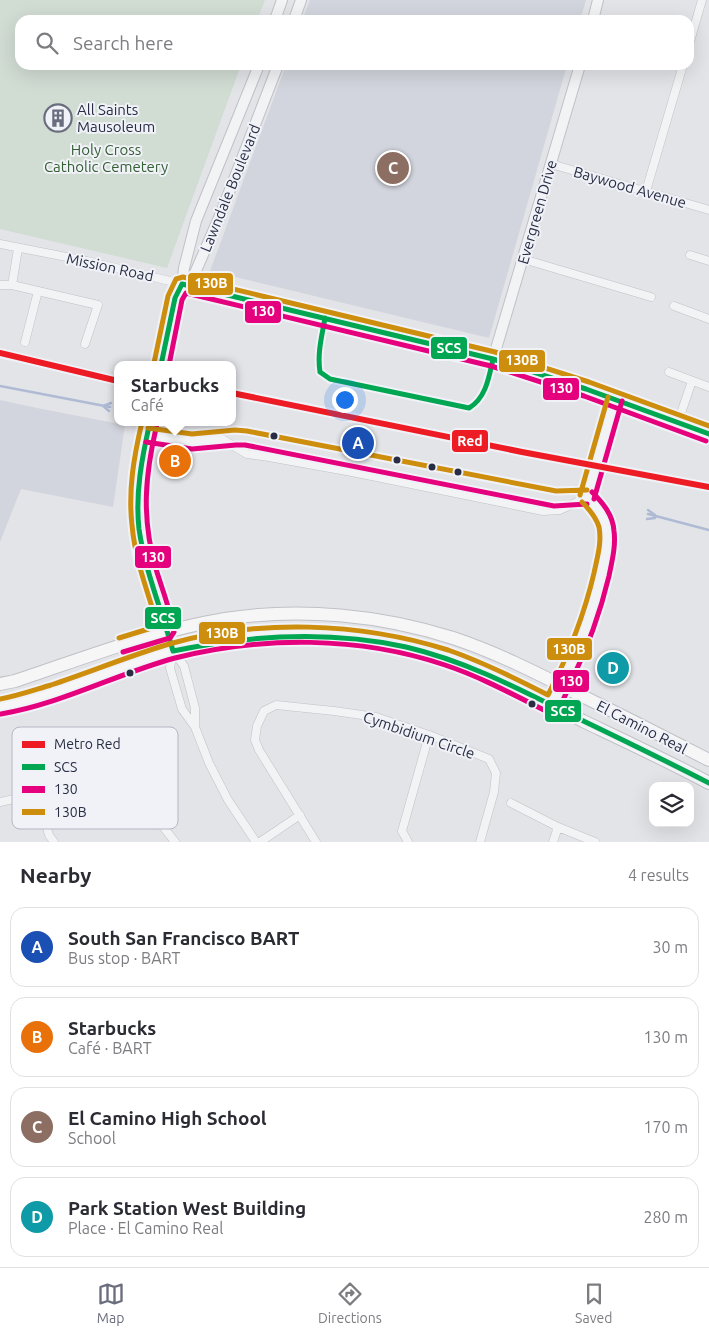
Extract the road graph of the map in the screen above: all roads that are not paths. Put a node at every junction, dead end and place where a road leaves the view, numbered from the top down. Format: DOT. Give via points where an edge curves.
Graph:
graph roads {
  1 [pos="282,0"];
  2 [pos="301,0"];
  3 [pos="598,0"];
  4 [pos="702,0"];
  5 [pos="277,15"];
  6 [pos="296,15"];
  7 [pos="594,15"];
  8 [pos="694,28"];
  9 [pos="257,70"];
  10 [pos="276,70"];
  11 [pos="579,70"];
  12 [pos="682,70"];
  13 [pos="551,164"];
  14 [pos="646,191"];
  15 [pos="709,210"];
  16 [pos="0,244"];
  17 [pos="18,249"];
  18 [pos="690,255"];
  19 [pos="523,259"];
  20 [pos="709,262"];
  21 [pos="182,284"];
  22 [pos="0,285"];
  23 [pos="12,285"];
  24 [pos="38,291"];
  25 [pos="652,296"];
  26 [pos="674,306"];
  27 [pos="709,318"];
  28 [pos="25,342"];
  29 [pos="85,344"];
  30 [pos="494,359"];
  31 [pos="162,361"];
  32 [pos="669,372"];
  33 [pos="692,381"];
  34 [pos="709,387"];
  35 [pos="615,399"];
  36 [pos="678,422"];
  37 [pos="149,426"];
  38 [pos="709,434"];
  39 [pos="147,435"];
  40 [pos="587,497"];
  41 [pos="167,631"];
  42 [pos="173,652"];
  43 [pos="0,684"];
  44 [pos="561,685"];
  45 [pos="551,705"];
  46 [pos="0,708"];
  47 [pos="195,727"];
  48 [pos="429,735"];
  49 [pos="709,760"];
  50 [pos="709,783"];
  51 [pos="511,804"];
  52 [pos="300,815"];
  53 [pos="558,826"];
  54 [pos="47,829"];
  55 [pos="166,829"];
  56 [pos="54,842"];
  57 [pos="176,842"];
  58 [pos="258,842"];
  59 [pos="316,842"];
  60 [pos="408,842"];
  61 [pos="480,842"];
  62 [pos="553,842"];
  63 [pos="595,842"];
  1 -- 5 [label="street"];
  2 -- 6 [label="street"];
  3 -- 7 [label="street"];
  4 -- 8 [label="street"];
  9 -- 21 [label="street, Lawndale Boulevard" via="196,221"];
  10 -- 21 [label="street, Lawndale Boulevard" via="196,273"];
  11 -- 13 [label="street, Evergreen Drive"];
  12 -- 14 [label="street"];
  13 -- 14 [label="street, Baywood Avenue"];
  13 -- 19 [label="street, Evergreen Drive"];
  14 -- 15 [label="street, Baywood Avenue"];
  16 -- 17 [label="street, Mission Road"];
  17 -- 21 [label="street, Mission Road"];
  17 -- 23 [label="street"];
  18 -- 20 [label="street"];
  19 -- 25 [label="street"];
  19 -- 30 [label="street, Evergreen Drive"];
  21 -- 30 [label="main road, Mission Road"];
  21 -- 31 [label="main road" via="175,298"];
  22 -- 23 [label="street"];
  23 -- 24 [label="street"];
  24 -- 28 [label="street"];
  24 -- 29 [label="street" via="98,305"];
  26 -- 27 [label="street"];
  30 -- 35 [label="main road, Mission Road"];
  32 -- 33 [label="street"];
  33 -- 34 [label="street"];
  33 -- 36 [label="street"];
  35 -- 36 [label="main road, Mission Road"];
  35 -- 40 [label="street"];
  36 -- 38 [label="main road, Mission Road"];
  37 -- 39 [label="main road"];
  39 -- 40 [label="street" via="192,442 222,439 247,454 543,511 560,510"];
  39 -- 41 [label="main road" via="138,483 138,519 145,558"];
  40 -- 44 [label="street" via="604,519 606,549 590,620"];
  41 -- 42 [label="main road"];
  41 -- 43 [label="main road, El Camino Real"];
  41 -- 44 [label="main road, El Camino Real" via="256,615 355,617 453,638"];
  42 -- 45 [label="main road, El Camino Real" via="226,640 268,636 320,636 383,643 482,671"];
  42 -- 46 [label="main road, El Camino Real"];
  42 -- 47 [label="street" via="184,666 195,708"];
  42 -- 47 [label="street" via="170,668 182,709"];
  44 -- 45 [label="street"];
  44 -- 49 [label="main road, El Camino Real"];
  45 -- 50 [label="main road, El Camino Real"];
  47 -- 58 [label="street" via="228,800"];
  48 -- 52 [label="street, Cymbidium Circle" via="376,717 276,706 264,711 256,726 255,740"];
  48 -- 60 [label="street" via="402,831"];
  48 -- 61 [label="street, Cymbidium Circle" via="489,759 496,773"];
  51 -- 53 [label="street"];
  52 -- 58 [label="street"];
  52 -- 59 [label="street, Cymbidium Circle"];
  53 -- 62 [label="street"];
  53 -- 63 [label="street"];
  54 -- 56 [label="street"];
  55 -- 57 [label="street"];
}
